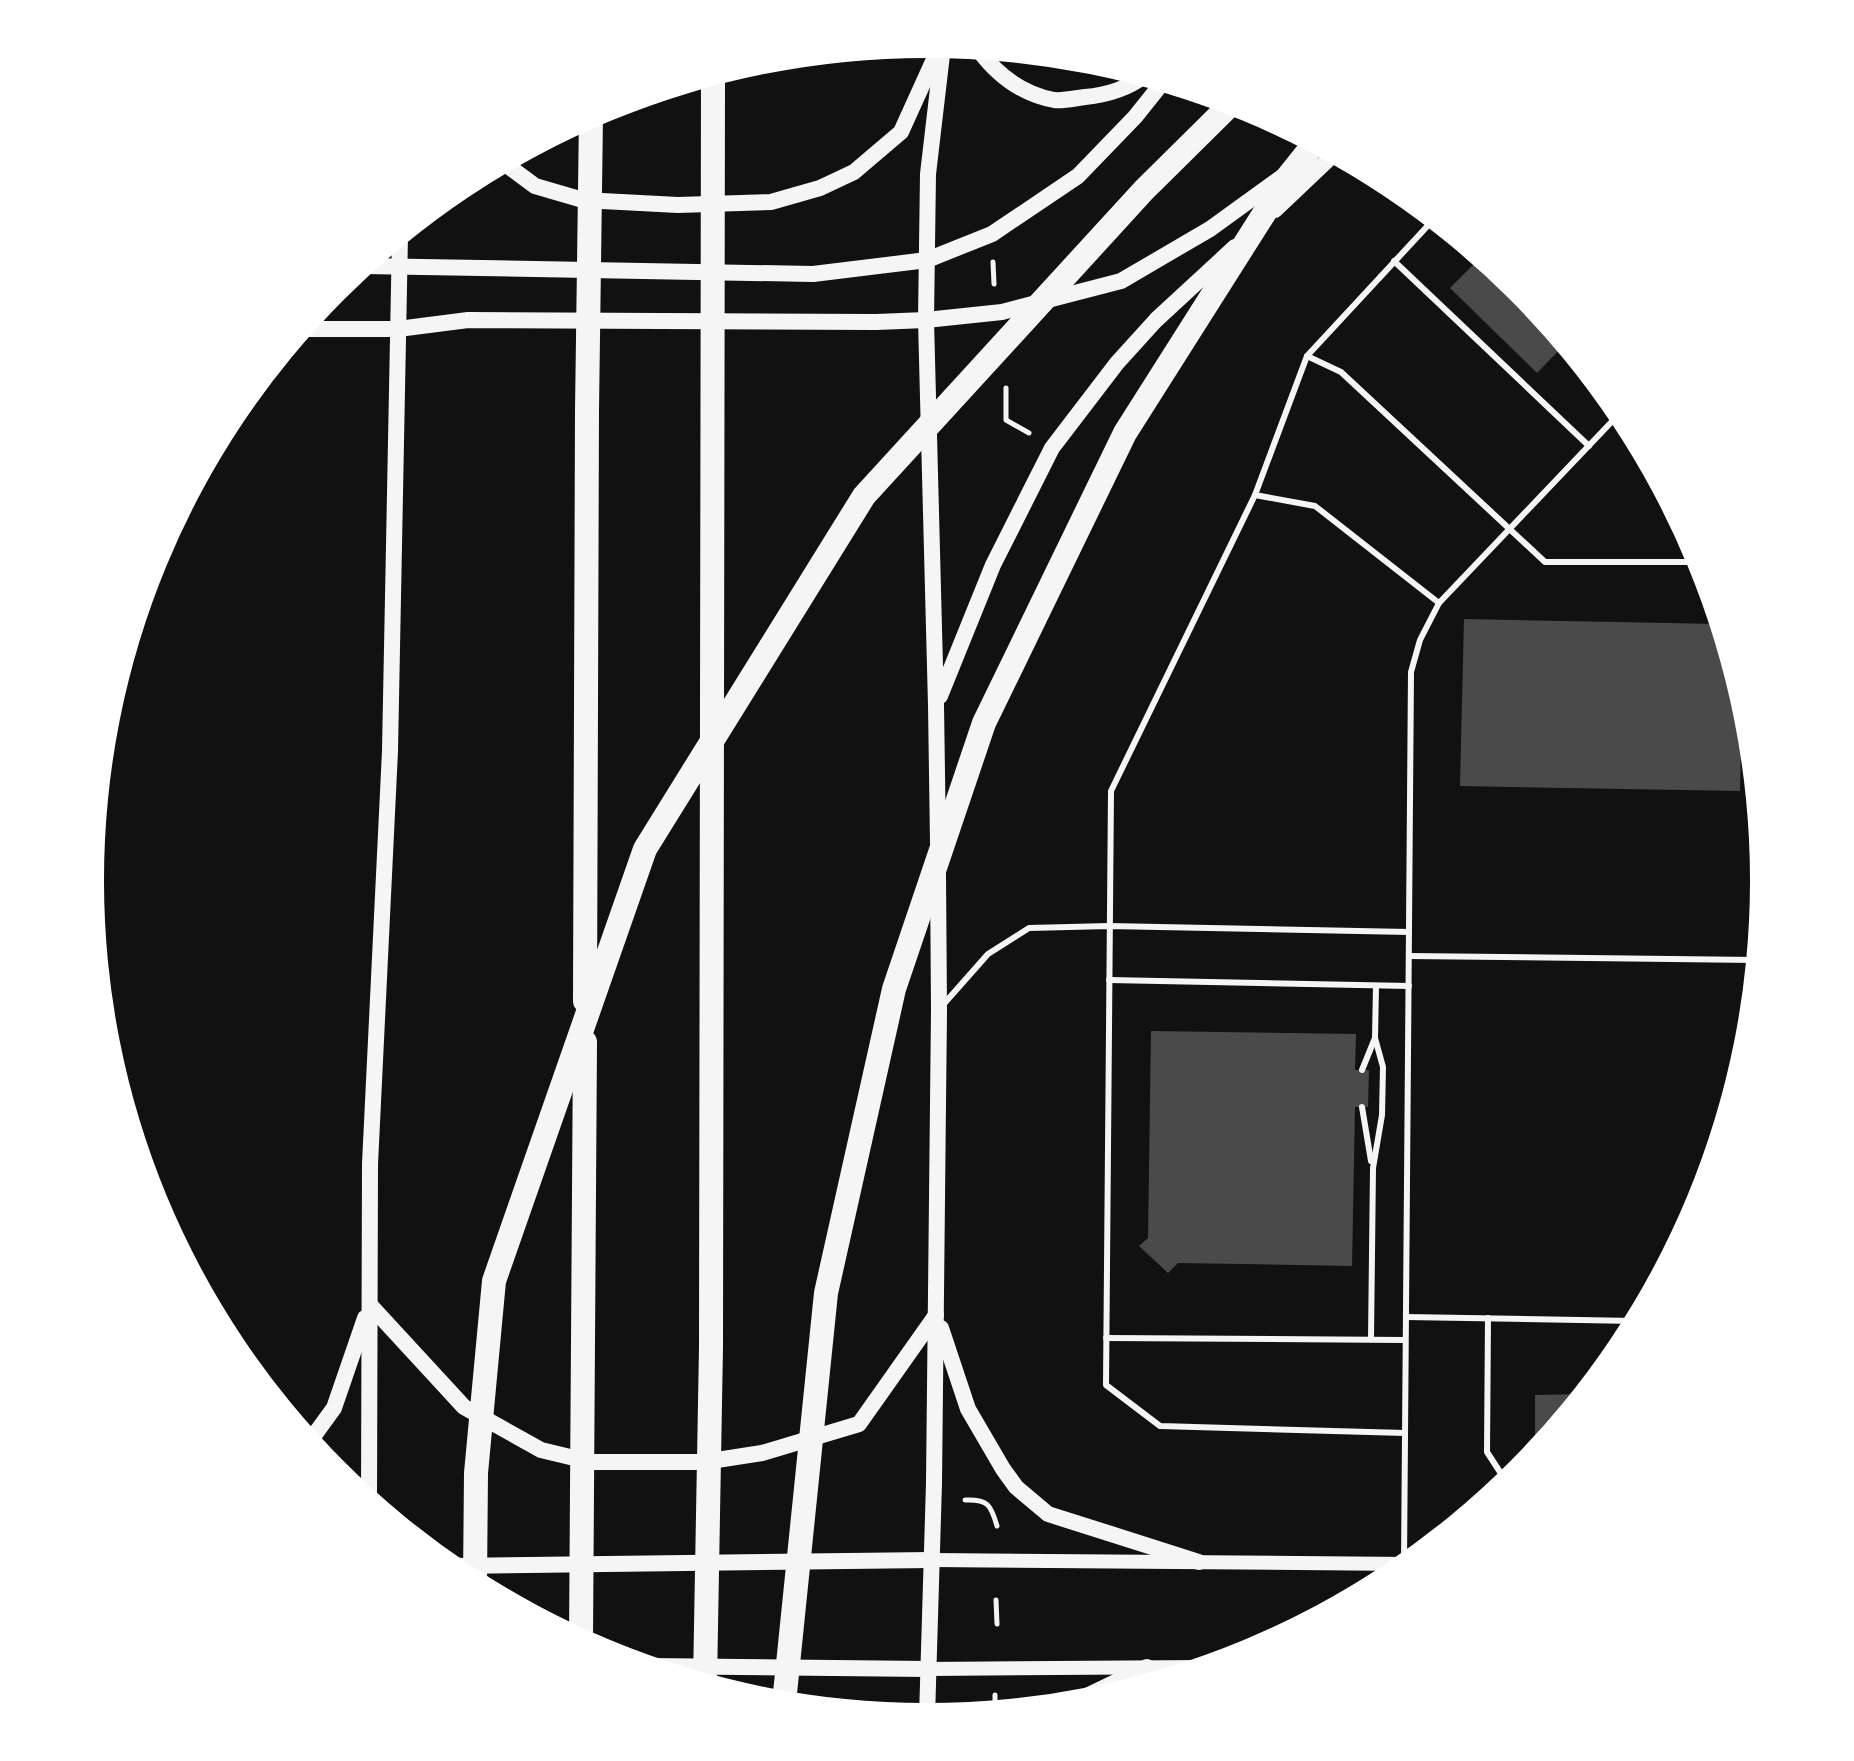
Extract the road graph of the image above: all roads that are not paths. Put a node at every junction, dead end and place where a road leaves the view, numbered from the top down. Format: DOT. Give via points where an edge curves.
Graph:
graph roads {
  1 [pos="936,58"];
  2 [pos="939,58"];
  3 [pos="986,61"];
  4 [pos="1133,84"];
  5 [pos="713,86"];
  6 [pos="1156,91"];
  7 [pos="1222,113"];
  8 [pos="591,131"];
  9 [pos="1308,152"];
  10 [pos="1313,155"];
  11 [pos="1326,162"];
  12 [pos="513,170"];
  13 [pos="1426,227"];
  14 [pos="399,250"];
  15 [pos="927,260"];
  16 [pos="1394,261"];
  17 [pos="381,265"];
  18 [pos="398,265"];
  19 [pos="926,320"];
  20 [pos="317,329"];
  21 [pos="398,329"];
  22 [pos="1307,356"];
  23 [pos="1610,423"];
  24 [pos="1589,446"];
  25 [pos="1255,495"];
  26 [pos="1509,531"];
  27 [pos="1685,562"];
  28 [pos="1439,603"];
  29 [pos="936,705"];
  30 [pos="1109,926"];
  31 [pos="1409,932"];
  32 [pos="1409,956"];
  33 [pos="1745,960"];
  34 [pos="1109,980"];
  35 [pos="1376,986"];
  36 [pos="1409,986"];
  37 [pos="939,1009"];
  38 [pos="1375,1038"];
  39 [pos="1362,1070"];
  40 [pos="1362,1107"];
  41 [pos="1373,1168"];
  42 [pos="370,1305"];
  43 [pos="936,1315"];
  44 [pos="1406,1317"];
  45 [pos="1488,1318"];
  46 [pos="1621,1321"];
  47 [pos="1106,1338"];
  48 [pos="1371,1339"];
  49 [pos="1405,1340"];
  50 [pos="317,1432"];
  51 [pos="1405,1433"];
  52 [pos="1499,1471"];
  53 [pos="369,1484"];
  54 [pos="1405,1549"];
  55 [pos="931,1560"];
  56 [pos="1199,1562"];
  57 [pos="1384,1564"];
  58 [pos="473,1566"];
  59 [pos="475,1567"];
  60 [pos="581,1626"];
  61 [pos="687,1666"];
  62 [pos="1147,1667"];
  63 [pos="1166,1667"];
  64 [pos="928,1669"];
  65 [pos="705,1672"];
  66 [pos="1122,1679"];
  67 [pos="785,1690"];
  68 [pos="927,1703"];
  1 -- 12 [label="main road" via="901,132 854,172 771,202 583,200 535,186"];
  2 -- 15 [label="main road" via="928,174"];
  3 -- 4 [label="main road" via="1016,87 1056,100 1096,96"];
  5 -- 65 [label="highway" via="711,1347"];
  6 -- 15 [label="main road" via="1078,176 992,234"];
  7 -- 59 [label="highway" via="1144,190 864,496 645,849 494,1281 476,1473"];
  8 -- 60 [label="highway"];
  9 -- 67 [label="highway" via="1125,433 984,723 894,989 826,1293"];
  10 -- 19 [label="main road" via="1210,229 1121,281 1002,312"];
  11 -- 29 [label="main road" via="1156,320 1052,448 993,565"];
  13 -- 16 [label="lane"];
  14 -- 18 [label="main road"];
  15 -- 18 [label="main road" via="813,274"];
  15 -- 19 [label="main road"];
  16 -- 22 [label="lane"];
  16 -- 24 [label="lane"];
  17 -- 18 [label="main road"];
  18 -- 21 [label="main road"];
  19 -- 21 [label="main road" via="468,320"];
  19 -- 29 [label="main road"];
  20 -- 21 [label="main road"];
  21 -- 42 [label="main road" via="390,751 370,1164"];
  22 -- 25 [label="lane"];
  22 -- 26 [label="lane" via="1341,372"];
  23 -- 24 [label="lane"];
  24 -- 26 [label="lane"];
  25 -- 28 [label="lane" via="1315,506"];
  25 -- 30 [label="lane" via="1111,791"];
  26 -- 27 [label="lane" via="1545,562"];
  26 -- 28 [label="lane"];
  28 -- 31 [label="lane" via="1411,672"];
  29 -- 37 [label="main road"];
  30 -- 31 [label="lane"];
  30 -- 34 [label="lane"];
  30 -- 37 [label="lane" via="1029,928 988,954"];
  31 -- 32 [label="lane"];
  32 -- 33 [label="lane"];
  32 -- 36 [label="lane"];
  34 -- 35 [label="lane"];
  34 -- 47 [label="lane"];
  35 -- 36 [label="lane"];
  35 -- 38 [label="lane"];
  36 -- 44 [label="lane"];
  37 -- 43 [label="main road"];
  38 -- 39 [label="lane"];
  38 -- 41 [label="lane" via="1383,1067"];
  40 -- 41 [label="lane"];
  41 -- 48 [label="lane"];
  42 -- 43 [label="main road" via="464,1407 541,1450 591,1462 704,1462 762,1453 859,1424"];
  42 -- 50 [label="main road" via="334,1408"];
  42 -- 53 [label="main road"];
  43 -- 55 [label="main road"];
  43 -- 56 [label="main road" via="968,1409 1016,1487 1048,1514"];
  44 -- 45 [label="lane"];
  44 -- 49 [label="lane"];
  45 -- 46 [label="lane"];
  45 -- 52 [label="lane" via="1487,1452"];
  47 -- 48 [label="lane"];
  47 -- 51 [label="lane" via="1106,1385 1160,1426"];
  48 -- 49 [label="lane"];
  49 -- 51 [label="lane"];
  51 -- 54 [label="lane"];
  55 -- 56 [label="street"];
  55 -- 58 [label="main road"];
  55 -- 64 [label="main road"];
  56 -- 57 [label="street"];
  61 -- 64 [label="main road"];
  62 -- 63 [label="street"];
  62 -- 64 [label="street"];
  62 -- 66 [label="main road"];
  64 -- 68 [label="main road"];
}
